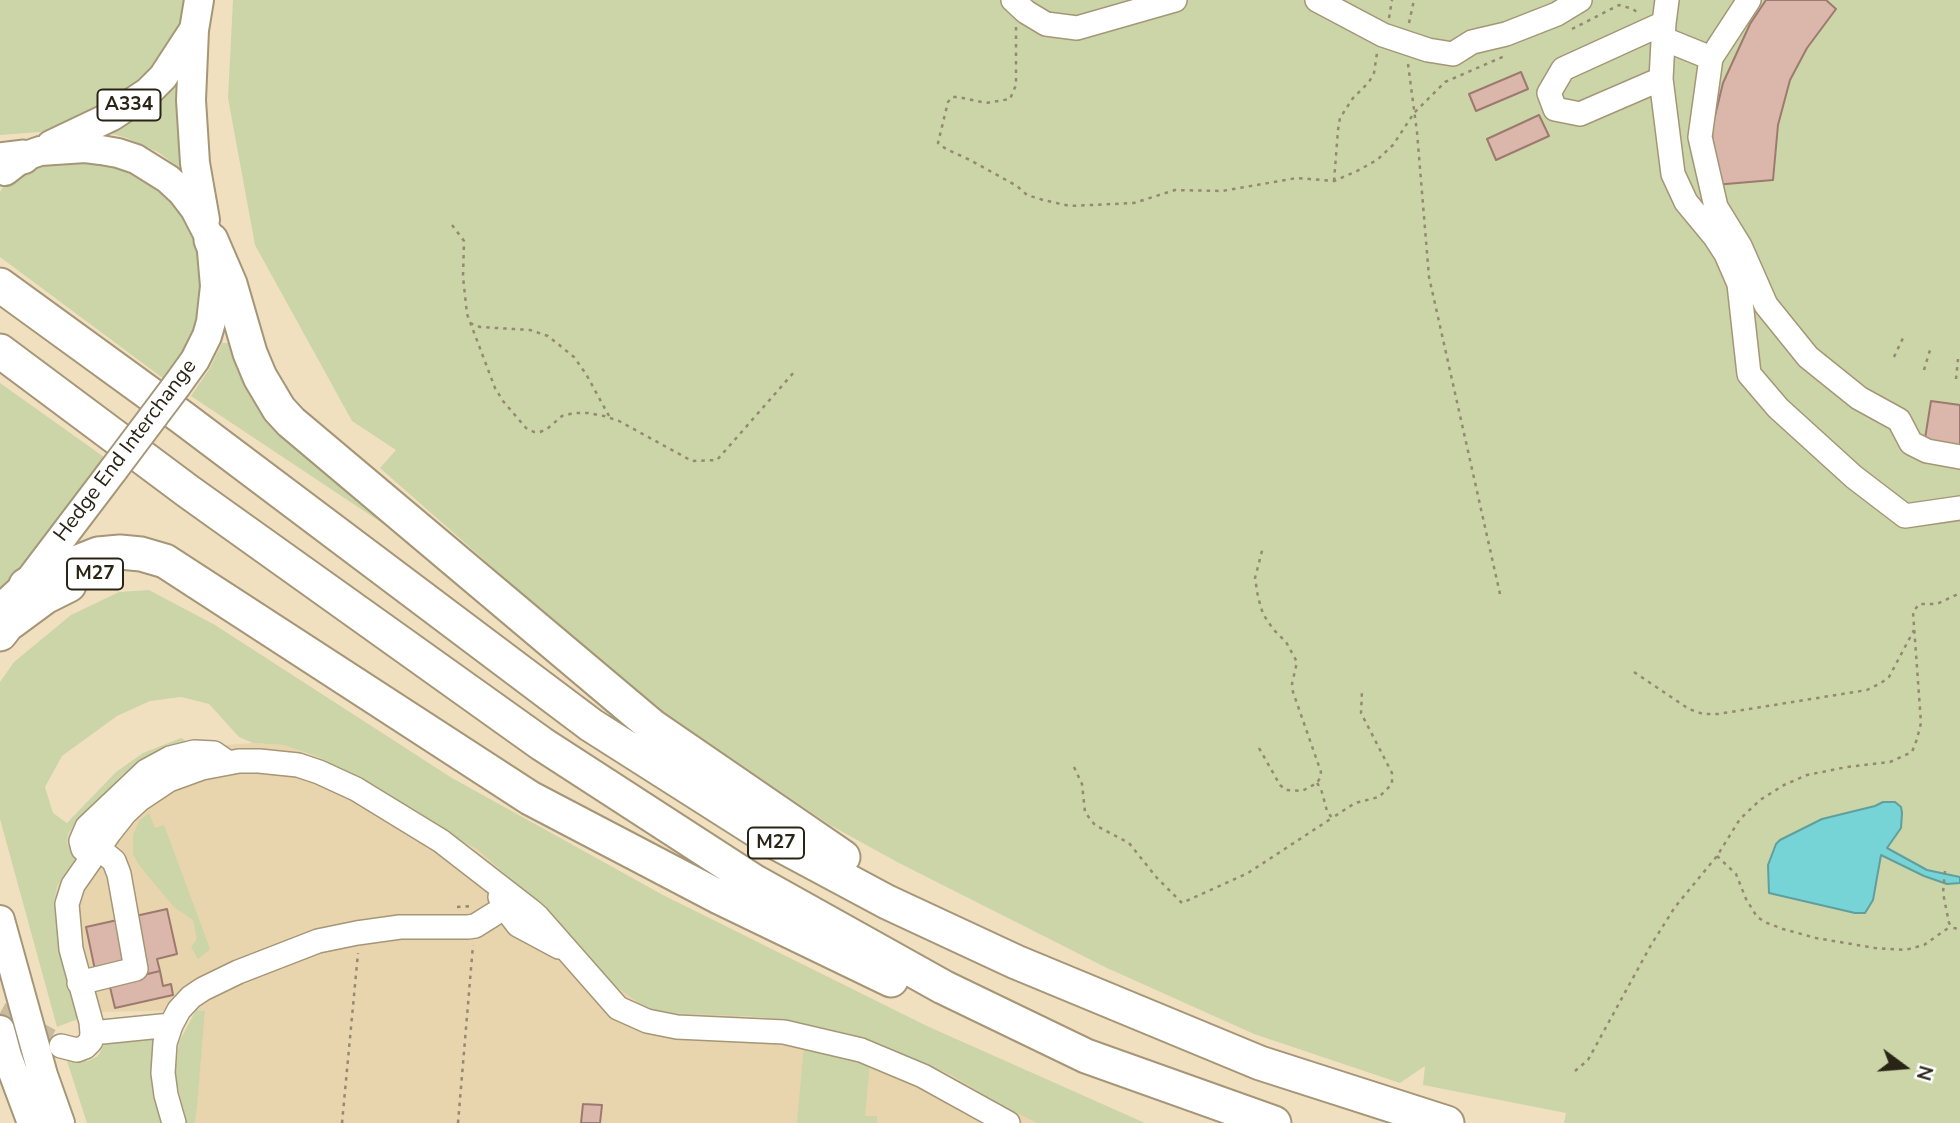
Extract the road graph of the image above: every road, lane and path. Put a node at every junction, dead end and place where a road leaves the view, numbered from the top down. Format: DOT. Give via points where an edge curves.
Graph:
graph roads {
  1 [pos="199,0"];
  2 [pos="1175,0"];
  3 [pos="1317,0"];
  4 [pos="1415,0"];
  5 [pos="1580,0"];
  6 [pos="1749,0"];
  7 [pos="1014,1"];
  8 [pos="1662,22"];
  9 [pos="194,30"];
  10 [pos="1567,31"];
  11 [pos="1381,33"];
  12 [pos="1405,42"];
  13 [pos="1511,53"];
  14 [pos="1711,58"];
  15 [pos="1661,79"];
  16 [pos="1414,113"];
  17 [pos="16,161"];
  18 [pos="1334,181"];
  19 [pos="452,225"];
  20 [pos="209,233"];
  21 [pos="0,285"];
  22 [pos="470,323"];
  23 [pos="1903,338"];
  24 [pos="0,351"];
  25 [pos="1930,351"];
  26 [pos="1894,357"];
  27 [pos="1958,359"];
  28 [pos="1924,370"];
  29 [pos="795,371"];
  30 [pos="1956,379"];
  31 [pos="610,418"];
  32 [pos="1960,457"];
  33 [pos="1960,508"];
  34 [pos="1263,547"];
  35 [pos="26,585"];
  36 [pos="205,587"];
  37 [pos="1960,593"];
  38 [pos="1500,594"];
  39 [pos="0,609"];
  40 [pos="1915,630"];
  41 [pos="0,634"];
  42 [pos="1634,672"];
  43 [pos="1362,691"];
  44 [pos="1259,748"];
  45 [pos="1074,767"];
  46 [pos="1317,783"];
  47 [pos="1332,818"];
  48 [pos="95,852"];
  49 [pos="1717,856"];
  50 [pos="471,863"];
  51 [pos="1945,870"];
  52 [pos="450,908"];
  53 [pos="505,908"];
  54 [pos="530,910"];
  55 [pos="0,920"];
  56 [pos="475,926"];
  57 [pos="1951,926"];
  58 [pos="1960,929"];
  59 [pos="357,933"];
  60 [pos="573,957"];
  61 [pos="1016,962"];
  62 [pos="79,983"];
  63 [pos="171,1025"];
  64 [pos="0,1030"];
  65 [pos="92,1033"];
  66 [pos="61,1046"];
  67 [pos="1086,1056"];
  68 [pos="1575,1071"];
  69 [pos="30,1120"];
  70 [pos="60,1123"];
  71 [pos="174,1123"];
  72 [pos="342,1123"];
  73 [pos="458,1123"];
  74 [pos="1008,1123"];
  75 [pos="1274,1123"];
  76 [pos="1447,1123"];
  1 -- 9 [label="main road, A334"];
  2 -- 7 [label="lane" via="1077,28 1046,24"];
  3 -- 11 [label="lane"];
  4 -- 12 [label="path"];
  5 -- 12 [label="lane" via="1558,14 1472,42 1453,54"];
  6 -- 14 [label="lane"];
  7 -- 18 [label="path" via="1014,93 1010,99 986,103 953,97 938,143 1027,195 1070,206 1134,203 1175,190 1222,191 1297,178"];
  8 -- 10 [label="path" via="1619,5"];
  8 -- 14 [label="lane"];
  8 -- 15 [label="lane"];
  8 -- 15 [label="lane" via="1563,69 1549,93 1555,109 1580,114"];
  9 -- 17 [label="main road, A334" via="149,92 111,116"];
  9 -- 20 [label="main road, A334" via="192,130"];
  11 -- 12 [label="lane"];
  11 -- 18 [label="path" via="1374,73 1340,118"];
  12 -- 16 [label="path"];
  13 -- 16 [label="path" via="1445,82"];
  14 -- 32 [label="lane" via="1700,137 1716,207 1741,246 1766,305 1808,357 1859,398 1899,420 1911,443"];
  15 -- 33 [label="lane" via="1673,174 1686,202 1726,254 1739,284 1749,374 1777,408 1905,516"];
  16 -- 18 [label="path" via="1377,160"];
  16 -- 38 [label="path" via="1429,277"];
  17 -- 20 [label="main road, Hedge End Interchange" via="93,149 136,159 168,179"];
  19 -- 22 [label="path" via="464,242 464,295"];
  20 -- 35 [label="main road, Hedge End Interchange, bridge" via="215,286 207,337 177,385"];
  20 -- 61 [label="highway, M27" via="260,377 279,409 307,437 652,726 825,846"];
  21 -- 61 [label="highway, M27" via="591,725 775,842 887,902"];
  22 -- 31 [label="path" via="548,336 574,357"];
  22 -- 31 [label="path" via="495,388 526,428 540,432 574,413"];
  23 -- 26 [label="path"];
  24 -- 67 [label="highway, M27" via="542,744 755,882 943,987"];
  25 -- 28 [label="path"];
  27 -- 30 [label="path"];
  29 -- 31 [label="path" via="717,460 692,461"];
  34 -- 46 [label="path" via="1255,578 1258,597 1263,614 1297,662 1293,692 1321,772"];
  35 -- 36 [label="highway, M27" via="82,559 120,552 165,561"];
  35 -- 39 [label="main road, Hedge End Interchange"];
  36 -- 41 [label="highway, M27" via="159,573 113,568 45,597"];
  36 -- 67 [label="highway, M27" via="530,797 878,975"];
  37 -- 40 [label="path" via="1937,604 1919,604 1913,612"];
  40 -- 42 [label="path" via="1889,677 1867,690 1718,714 1689,709"];
  40 -- 49 [label="path" via="1921,723 1912,752 1890,762 1807,775 1784,785 1740,819"];
  43 -- 47 [label="path" via="1361,713 1392,773 1392,784 1379,797 1355,803"];
  44 -- 46 [label="path" via="1286,790 1301,791"];
  45 -- 47 [label="path" via="1090,819 1129,843 1182,903 1248,873"];
  46 -- 47 [label="path"];
  48 -- 50 [label="lane" via="83,849 87,827 146,771 194,752 214,753 228,762 277,762 319,772 356,789"];
  48 -- 62 [label="lane" via="73,885 67,904"];
  48 -- 62 [label="lane" via="114,861 119,874 136,969"];
  49 -- 57 [label="path" via="1736,874 1751,909 1783,929 1905,950 1924,945"];
  49 -- 68 [label="path" via="1675,907 1588,1060"];
  50 -- 53 [label="lane"];
  50 -- 54 [label="lane"];
  51 -- 57 [label="path" via="1943,893"];
  52 -- 56 [label="path" via="471,906 477,910"];
  53 -- 54 [label="lane"];
  53 -- 56 [label="lane"];
  53 -- 60 [label="lane" via="518,925"];
  54 -- 60 [label="lane"];
  55 -- 70 [label="main road"];
  56 -- 59 [label="lane"];
  56 -- 73 [label="path"];
  57 -- 58 [label="path"];
  59 -- 63 [label="lane" via="303,946 225,978 191,997"];
  59 -- 72 [label="path"];
  60 -- 74 [label="lane" via="618,1008 647,1021 677,1027 784,1032 861,1050 923,1076"];
  61 -- 76 [label="highway, M27" via="1260,1063"];
  62 -- 65 [label="lane"];
  63 -- 65 [label="lane"];
  63 -- 71 [label="lane" via="163,1073"];
  64 -- 69 [label="main road"];
  65 -- 66 [label="lane" via="85,1047"];
  67 -- 75 [label="highway, M27"];
}
